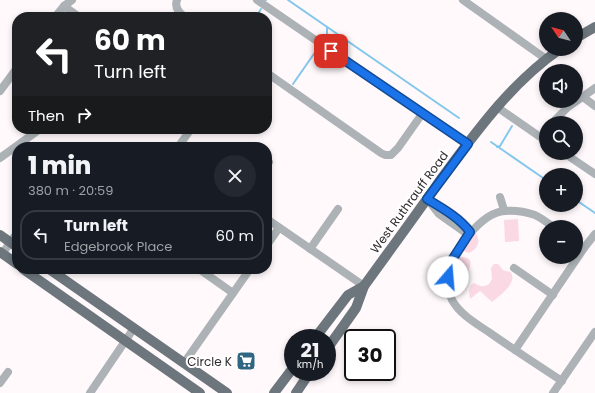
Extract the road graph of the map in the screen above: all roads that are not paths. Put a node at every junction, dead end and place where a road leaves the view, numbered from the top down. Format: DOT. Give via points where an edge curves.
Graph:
graph roads {
  1 [pos="72,0"];
  2 [pos="257,0"];
  3 [pos="462,0"];
  4 [pos="64,6"];
  5 [pos="59,12"];
  6 [pos="72,12"];
  7 [pos="595,27"];
  8 [pos="583,34"];
  9 [pos="550,56"];
  10 [pos="546,59"];
  11 [pos="12,75"];
  12 [pos="272,77"];
  13 [pos="595,88"];
  14 [pos="0,91"];
  15 [pos="583,97"];
  16 [pos="595,106"];
  17 [pos="497,107"];
  18 [pos="567,108"];
  19 [pos="422,114"];
  20 [pos="559,116"];
  21 [pos="33,134"];
  22 [pos="539,136"];
  23 [pos="22,142"];
  24 [pos="468,144"];
  25 [pos="12,149"];
  26 [pos="0,158"];
  27 [pos="574,160"];
  28 [pos="595,174"];
  29 [pos="500,196"];
  30 [pos="427,199"];
  31 [pos="338,208"];
  32 [pos="504,210"];
  33 [pos="542,220"];
  34 [pos="272,223"];
  35 [pos="279,228"];
  36 [pos="470,232"];
  37 [pos="595,234"];
  38 [pos="0,235"];
  39 [pos="272,238"];
  40 [pos="12,243"];
  41 [pos="12,245"];
  42 [pos="584,248"];
  43 [pos="310,249"];
  44 [pos="1,253"];
  45 [pos="12,261"];
  46 [pos="514,268"];
  47 [pos="30,274"];
  48 [pos="56,274"];
  49 [pos="206,274"];
  50 [pos="246,274"];
  51 [pos="448,284"];
  52 [pos="364,286"];
  53 [pos="437,286"];
  54 [pos="233,293"];
  55 [pos="553,294"];
  56 [pos="134,328"];
  57 [pos="323,329"];
  58 [pos="595,332"];
  59 [pos="336,336"];
  60 [pos="125,340"];
  61 [pos="515,350"];
  62 [pos="184,363"];
  63 [pos="8,372"];
  64 [pos="284,380"];
  65 [pos="304,381"];
  66 [pos="562,381"];
  67 [pos="0,383"];
  68 [pos="90,393"];
  69 [pos="200,393"];
  70 [pos="227,393"];
  71 [pos="274,393"];
  72 [pos="296,393"];
  73 [pos="553,393"];
  1 -- 4 [label="street"];
  2 -- 19 [label="street"];
  3 -- 10 [label="street"];
  4 -- 5 [label="street"];
  4 -- 6 [label="street"];
  7 -- 8 [label="main road"];
  9 -- 10 [label="main road, West Ruthrauff Road"];
  10 -- 17 [label="main road, West Ruthrauff Road"];
  11 -- 14 [label="street"];
  12 -- 19 [label="street" via="388,156 396,150"];
  13 -- 15 [label="street"];
  15 -- 16 [label="street"];
  17 -- 22 [label="street"];
  17 -- 24 [label="main road, West Ruthrauff Road"];
  18 -- 20 [label="street"];
  19 -- 24 [label="street"];
  21 -- 23 [label="street"];
  24 -- 30 [label="main road, West Ruthrauff Road"];
  25 -- 26 [label="street"];
  27 -- 28 [label="street"];
  29 -- 32 [label="street"];
  30 -- 36 [label="street" via="439,214 463,231"];
  30 -- 52 [label="main road, West Ruthrauff Road"];
  31 -- 43 [label="street"];
  32 -- 33 [label="street" via="520,211"];
  32 -- 36 [label="street" via="489,216"];
  34 -- 35 [label="street"];
  35 -- 39 [label="street"];
  35 -- 43 [label="street"];
  36 -- 51 [label="street" via="452,260"];
  37 -- 42 [label="street"];
  38 -- 40 [label="main road"];
  41 -- 44 [label="street"];
  42 -- 55 [label="street"];
  43 -- 52 [label="street"];
  44 -- 45 [label="main road"];
  46 -- 55 [label="street"];
  47 -- 60 [label="main road"];
  48 -- 56 [label="main road"];
  49 -- 54 [label="street"];
  50 -- 54 [label="street"];
  51 -- 53 [label="street"];
  51 -- 61 [label="street" via="452,300 463,315"];
  52 -- 57 [label="main road, West Ruthrauff Road" via="348,295"];
  52 -- 59 [label="main road, West Ruthrauff Road" via="356,308"];
  54 -- 62 [label="street"];
  55 -- 61 [label="street"];
  56 -- 60 [label="street"];
  56 -- 62 [label="main road"];
  58 -- 66 [label="street"];
  60 -- 68 [label="street"];
  60 -- 69 [label="main road"];
  61 -- 66 [label="street"];
  62 -- 70 [label="main road"];
  63 -- 67 [label="street"];
  64 -- 71 [label="main road"];
  65 -- 72 [label="main road"];
  66 -- 73 [label="street"];
}
